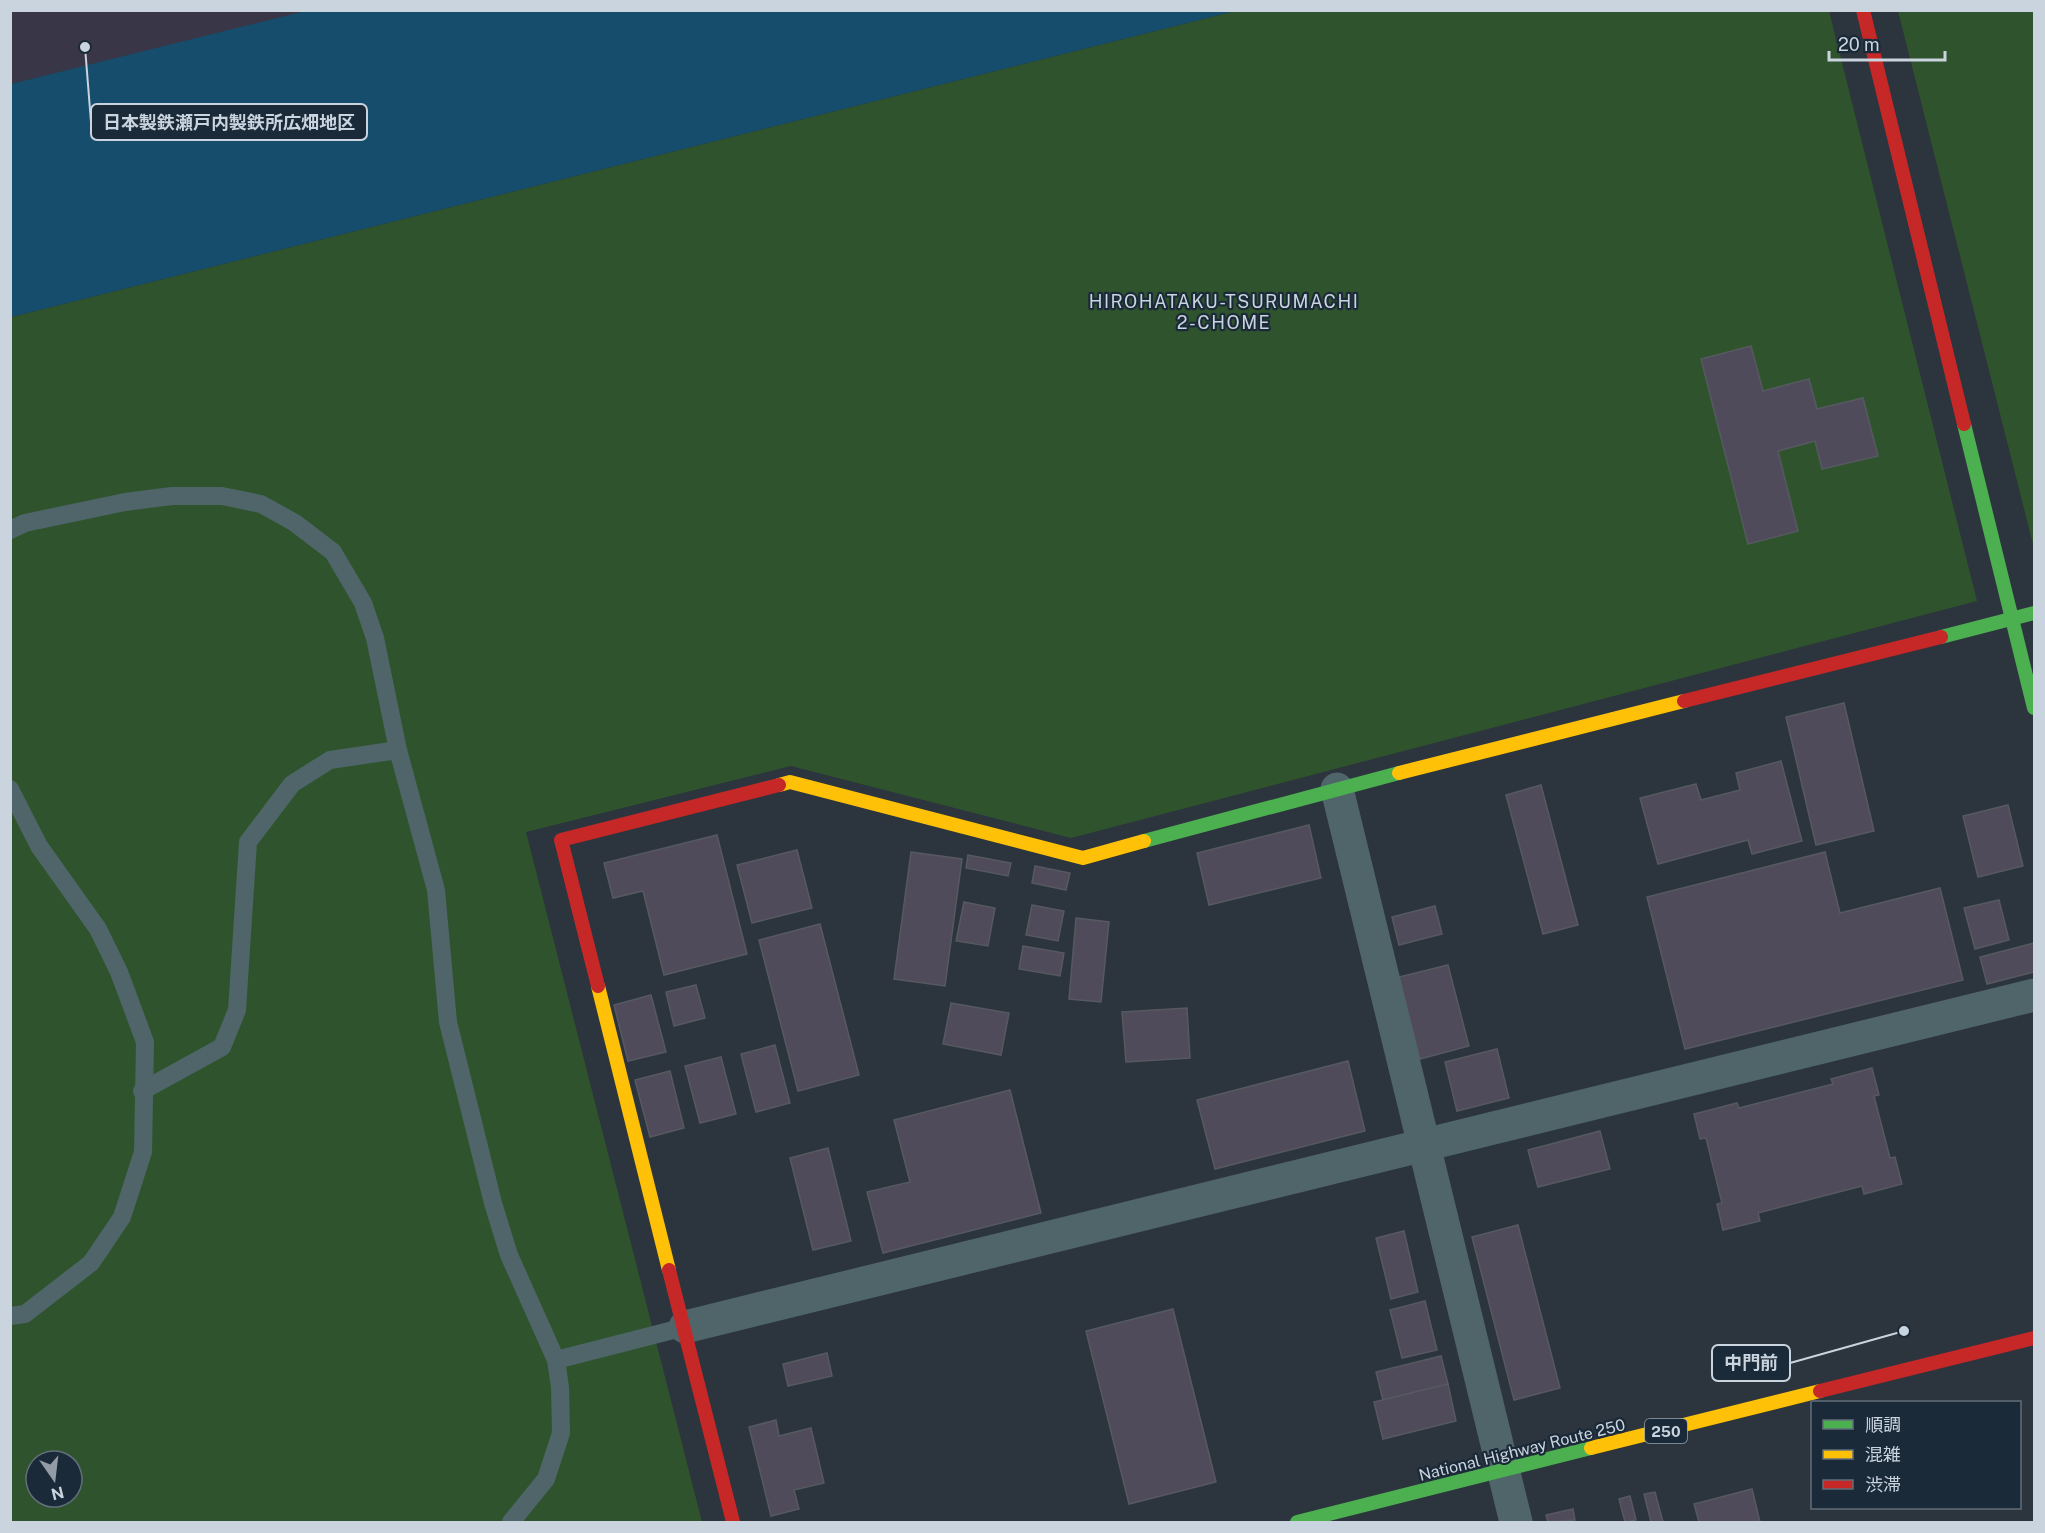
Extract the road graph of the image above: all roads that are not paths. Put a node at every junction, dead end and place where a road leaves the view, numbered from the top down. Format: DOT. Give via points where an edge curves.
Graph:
graph roads {
  1 [pos="1863,10"];
  2 [pos="10,530"];
  3 [pos="2034,613"];
  4 [pos="2012,619"];
  5 [pos="2034,708"];
  6 [pos="398,750"];
  7 [pos="10,789"];
  8 [pos="1337,789"];
  9 [pos="2034,995"];
  10 [pos="142,1091"];
  11 [pos="1424,1146"];
  12 [pos="10,1316"];
  13 [pos="685,1327"];
  14 [pos="2034,1338"];
  15 [pos="556,1360"];
  16 [pos="1504,1472"];
  17 [pos="511,1522"];
  18 [pos="732,1522"];
  19 [pos="1297,1522"];
  20 [pos="1516,1522"];
  1 -- 4 [label="main road"];
  2 -- 6 [label="lane" via="25,523 124,502 172,496 232,498 261,504 295,523 333,552 363,603 375,638"];
  3 -- 4 [label="main road"];
  4 -- 5 [label="main road"];
  4 -- 8 [label="main road"];
  6 -- 10 [label="lane" via="330,760 292,784 248,842 237,1010 222,1047"];
  6 -- 15 [label="lane" via="436,891 448,1022 493,1203 508,1255"];
  7 -- 10 [label="lane" via="39,846 98,929 119,972 145,1042"];
  8 -- 11 [label="street"];
  8 -- 13 [label="main road" via="1083,858 790,782 561,840"];
  9 -- 11 [label="street"];
  10 -- 12 [label="lane" via="143,1152 122,1217 91,1263 25,1314"];
  11 -- 13 [label="street"];
  11 -- 16 [label="street"];
  13 -- 15 [label="lane"];
  13 -- 18 [label="main road"];
  14 -- 16 [label="main road, National Highway Route 250 / 250"];
  15 -- 17 [label="lane" via="561,1433 546,1479"];
  16 -- 19 [label="main road, National Highway Route 250 / 250"];
  16 -- 20 [label="street"];
}
